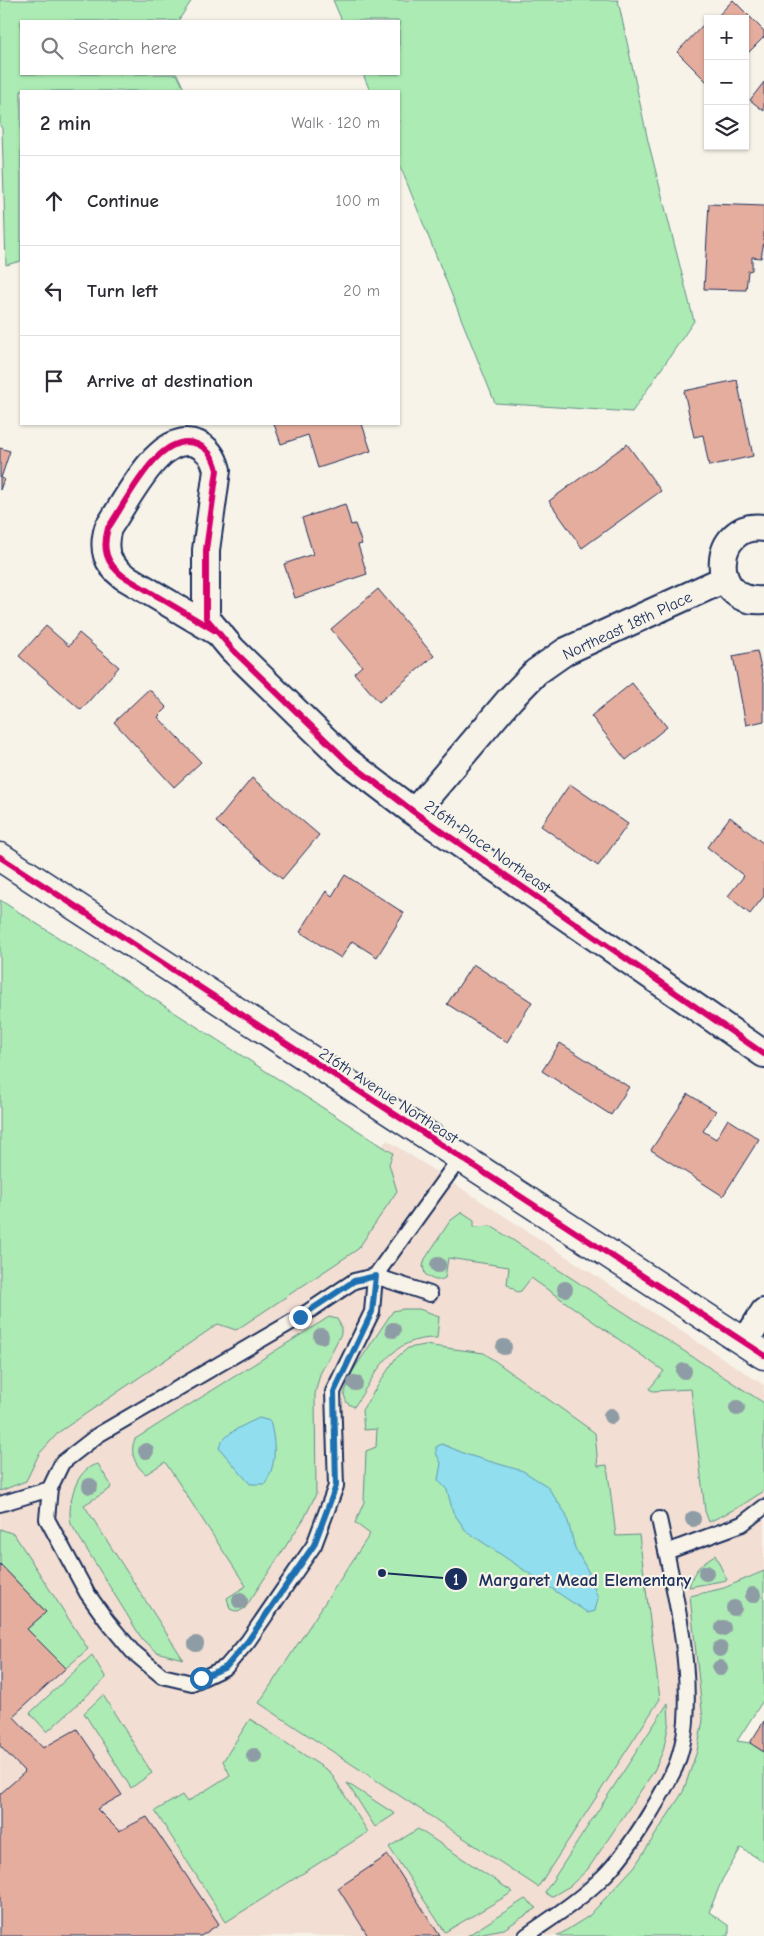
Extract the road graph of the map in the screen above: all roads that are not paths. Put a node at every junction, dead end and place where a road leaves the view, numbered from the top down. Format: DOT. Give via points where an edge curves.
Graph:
graph roads {
  1 [pos="764,528"];
  2 [pos="725,579"];
  3 [pos="764,600"];
  4 [pos="218,633"];
  5 [pos="414,812"];
  6 [pos="0,857"];
  7 [pos="764,1054"];
  8 [pos="460,1158"];
  9 [pos="376,1276"];
  10 [pos="430,1294"];
  11 [pos="764,1312"];
  12 [pos="754,1348"];
  13 [pos="50,1489"];
  14 [pos="0,1504"];
  15 [pos="764,1508"];
  16 [pos="659,1519"];
  17 [pos="666,1552"];
  18 [pos="526,1936"];
  1 -- 2 [label="street" via="749,528 728,543 722,554"];
  2 -- 3 [label="street" via="742,597"];
  2 -- 5 [label="street, Northeast 18th Place" via="566,651 536,672"];
  4 -- 4 [label="street, 216th Place Northeast" via="206,618 205,578 217,470 215,461 202,446 179,442 157,455 108,528 105,552 112,566 123,576"];
  4 -- 5 [label="street, 216th Place Northeast" via="347,761"];
  5 -- 7 [label="street, 216th Place Northeast"];
  6 -- 8 [label="street, 216th Avenue Northeast"];
  8 -- 9 [label="lane"];
  8 -- 12 [label="street, 216th Avenue Northeast"];
  9 -- 10 [label="lane"];
  9 -- 13 [label="lane" via="354,1281 300,1317 90,1440 62,1463"];
  9 -- 13 [label="lane" via="372,1312 334,1392 336,1486 314,1545 248,1641 226,1667 192,1683 162,1676 132,1651 87,1593 47,1519"];
  11 -- 12 [label="street"];
  13 -- 14 [label="lane"];
  15 -- 17 [label="lane" via="742,1524"];
  16 -- 17 [label="lane"];
  17 -- 18 [label="lane" via="686,1671 686,1722 674,1771 631,1842 605,1875 574,1903"];
}
